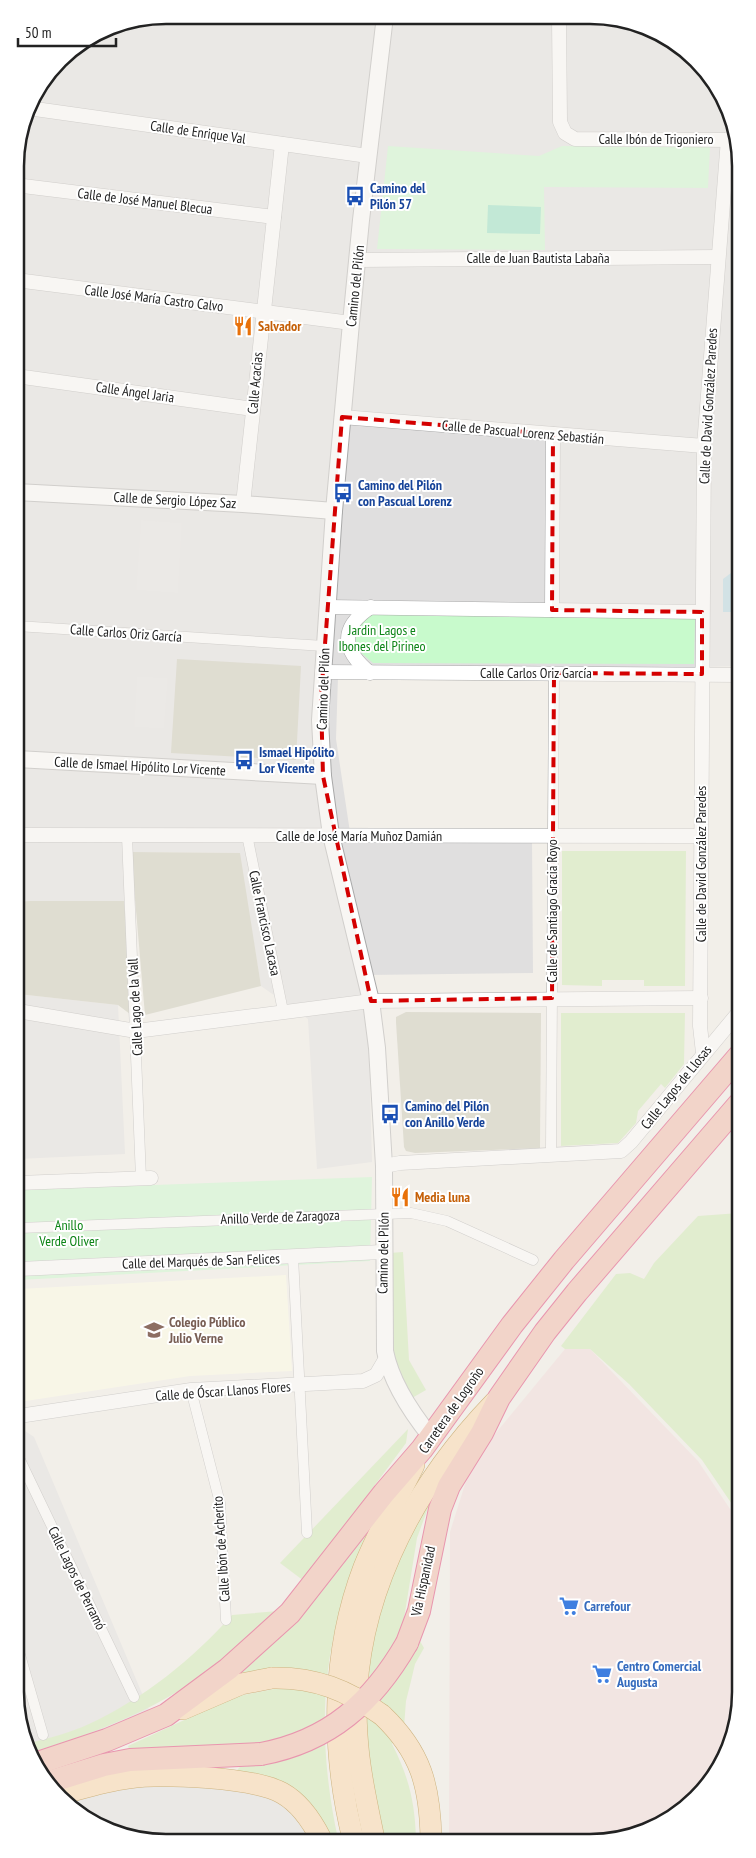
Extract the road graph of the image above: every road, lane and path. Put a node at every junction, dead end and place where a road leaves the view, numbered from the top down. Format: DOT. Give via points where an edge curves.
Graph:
graph roads {
  1 [pos="384,24"];
  2 [pos="559,24"];
  3 [pos="36,109"];
  4 [pos="729,139"];
  5 [pos="282,144"];
  6 [pos="731,147"];
  7 [pos="368,156"];
  8 [pos="24,186"];
  9 [pos="274,217"];
  10 [pos="718,257"];
  11 [pos="358,260"];
  12 [pos="24,281"];
  13 [pos="262,312"];
  14 [pos="351,323"];
  15 [pos="24,377"];
  16 [pos="253,408"];
  17 [pos="342,417"];
  18 [pos="553,434"];
  19 [pos="704,446"];
  20 [pos="24,492"];
  21 [pos="243,504"];
  22 [pos="334,511"];
  23 [pos="327,607"];
  24 [pos="371,607"];
  25 [pos="552,610"];
  26 [pos="702,612"];
  27 [pos="24,626"];
  28 [pos="324,646"];
  29 [pos="322,672"];
  30 [pos="370,673"];
  31 [pos="554,673"];
  32 [pos="702,674"];
  33 [pos="732,675"];
  34 [pos="24,759"];
  35 [pos="323,776"];
  36 [pos="24,835"];
  37 [pos="332,835"];
  38 [pos="126,836"];
  39 [pos="247,836"];
  40 [pos="552,836"];
  41 [pos="702,836"];
  42 [pos="552,998"];
  43 [pos="701,998"];
  44 [pos="371,1001"];
  45 [pos="283,1011"];
  46 [pos="24,1012"];
  47 [pos="732,1020"];
  48 [pos="136,1031"];
  49 [pos="703,1053"];
  50 [pos="732,1064"];
  51 [pos="732,1112"];
  52 [pos="550,1149"];
  53 [pos="384,1166"];
  54 [pos="146,1178"];
  55 [pos="24,1183"];
  56 [pos="384,1213"];
  57 [pos="24,1228"];
  58 [pos="382,1252"];
  59 [pos="293,1257"];
  60 [pos="533,1260"];
  61 [pos="24,1269"];
  62 [pos="386,1358"];
  63 [pos="300,1385"];
  64 [pos="191,1390"];
  65 [pos="499,1398"];
  66 [pos="24,1415"];
  67 [pos="427,1443"];
  68 [pos="24,1468"];
  69 [pos="307,1532"];
  70 [pos="226,1620"];
  71 [pos="24,1669"];
  72 [pos="134,1698"];
  73 [pos="166,1715"];
  74 [pos="43,1735"];
  75 [pos="42,1762"];
  76 [pos="174,1777"];
  77 [pos="54,1780"];
  78 [pos="65,1793"];
  79 [pos="75,1801"];
  80 [pos="317,1834"];
  81 [pos="352,1834"];
  82 [pos="373,1834"];
  83 [pos="431,1834"];
  1 -- 7 [label="street, Camino del Pilón"];
  2 -- 4 [label="street, Calle Ibón de Trigoniero" via="560,122 565,132 575,139"];
  3 -- 5 [label="street, Calle de Enrique Val"];
  5 -- 7 [label="street, Calle de Enrique Val"];
  5 -- 9 [label="street, Calle Acacias"];
  6 -- 10 [label="street, Calle de David González Paredes"];
  7 -- 11 [label="street, Camino del Pilón"];
  8 -- 9 [label="street, Calle de José Manuel Blecua"];
  9 -- 13 [label="street, Calle Acacias"];
  10 -- 11 [label="street, Calle de Juan Bautista Labaña"];
  10 -- 19 [label="street, Calle de David González Paredes"];
  11 -- 14 [label="street, Camino del Pilón"];
  12 -- 13 [label="street, Calle José María Castro Calvo"];
  13 -- 14 [label="street, Calle José María Castro Calvo"];
  13 -- 16 [label="street, Calle Acacias"];
  14 -- 17 [label="street, Camino del Pilón"];
  15 -- 16 [label="street, Calle Ángel Jaria"];
  16 -- 21 [label="street, Calle Acacias"];
  17 -- 18 [label="street, Calle de Pascual Lorenz Sebastián"];
  17 -- 22 [label="street, Camino del Pilón"];
  18 -- 19 [label="street, Calle de Pascual Lorenz Sebastián"];
  18 -- 25 [label="street"];
  19 -- 26 [label="street, Calle de David González Paredes"];
  20 -- 21 [label="street, Calle de Sergio López Saz"];
  21 -- 22 [label="street, Calle de Sergio López Saz"];
  22 -- 23 [label="street, Camino del Pilón"];
  23 -- 24 [label="street"];
  23 -- 28 [label="street, Camino del Pilón"];
  24 -- 25 [label="street"];
  24 -- 30 [label="street" via="355,619 348,635 350,652"];
  25 -- 26 [label="street"];
  26 -- 32 [label="street, Calle de David González Paredes"];
  27 -- 28 [label="street, Calle Carlos Oriz García"];
  28 -- 29 [label="street, Camino del Pilón"];
  29 -- 30 [label="street, Calle Carlos Oriz García"];
  29 -- 35 [label="street, Camino del Pilón"];
  30 -- 31 [label="street, Calle Carlos Oriz García"];
  31 -- 32 [label="street, Calle Carlos Oriz García"];
  31 -- 40 [label="street, Calle de Santiago Gracia Royo"];
  32 -- 33 [label="street"];
  32 -- 41 [label="street, Calle de David González Paredes"];
  34 -- 35 [label="street, Calle de Ismael Hipólito Lor Vicente"];
  35 -- 37 [label="street, Camino del Pilón"];
  36 -- 38 [label="street, Calle de José María Muñoz Damián"];
  37 -- 39 [label="street, Calle de José María Muñoz Damián"];
  37 -- 40 [label="street, Calle de José María Muñoz Damián"];
  37 -- 44 [label="street, Camino del Pilón"];
  38 -- 39 [label="street, Calle de José María Muñoz Damián"];
  38 -- 48 [label="street, Calle Lago de la Vall"];
  39 -- 45 [label="street, Calle Francisco Lacasa"];
  40 -- 41 [label="street, Calle de José María Muñoz Damián"];
  40 -- 42 [label="street, Calle de Santiago Gracia Royo"];
  41 -- 43 [label="street, Calle de David González Paredes"];
  42 -- 43 [label="street"];
  42 -- 44 [label="street"];
  42 -- 52 [label="street, Calle de Santiago Gracia Royo"];
  43 -- 49 [label="street, Calle de David González Paredes"];
  44 -- 45 [label="street"];
  44 -- 53 [label="street, Camino del Pilón"];
  45 -- 48 [label="street"];
  46 -- 48 [label="street"];
  47 -- 49 [label="street, Calle Lagos de Llosas"];
  48 -- 54 [label="street, Calle Lago de la Vall"];
  49 -- 53 [label="street, Calle Lagos de Llosas" via="621,1151"];
  50 -- 67 [label="highway, Carretera de Logroño" via="564,1260 512,1325"];
  51 -- 65 [label="highway, Carretera de Logroño" via="577,1292"];
  53 -- 56 [label="street, Camino del Pilón"];
  54 -- 55 [label="street"];
  56 -- 57 [label="street, Anillo Verde de Zaragoza"];
  56 -- 58 [label="street, Camino del Pilón"];
  56 -- 60 [label="street, Anillo Verde de Zaragoza" via="411,1213 447,1221"];
  58 -- 59 [label="street, Calle del Marqués de San Felices"];
  58 -- 62 [label="street, Camino del Pilón"];
  59 -- 61 [label="street, Calle del Marqués de San Felices"];
  59 -- 63 [label="street"];
  62 -- 63 [label="street, Calle de Óscar Llanos Flores" via="379,1371 368,1380"];
  62 -- 67 [label="street, Camino del Pilón"];
  63 -- 64 [label="street, Calle de Óscar Llanos Flores"];
  63 -- 69 [label="street"];
  64 -- 66 [label="street, Calle de Óscar Llanos Flores"];
  64 -- 70 [label="street, Calle Ibón de Acherito" via="220,1503"];
  65 -- 77 [label="highway, Vía Hispanidad, bridge" via="440,1509 419,1611 407,1643 380,1685 339,1722 299,1745 261,1754 130,1760"];
  65 -- 82 [label="main road, Carretera de Logroño" via="470,1428 426,1488 381,1576 369,1614 358,1677 357,1734"];
  67 -- 73 [label="highway" via="290,1613 228,1670"];
  67 -- 81 [label="main road, Carretera de Logroño" via="364,1568 343,1645 338,1742"];
  68 -- 72 [label="street, Calle Lagos de Perramó"];
  71 -- 74 [label="street"];
  73 -- 75 [label="highway" via="107,1740"];
  73 -- 83 [label="main road, bridge" via="222,1692 272,1678 301,1678 342,1690 382,1715 411,1748 421,1769 430,1809"];
  76 -- 78 [label="main road" via="127,1778"];
  76 -- 79 [label="street"];
  76 -- 80 [label="main road" via="250,1783 281,1793 303,1810"];
}
